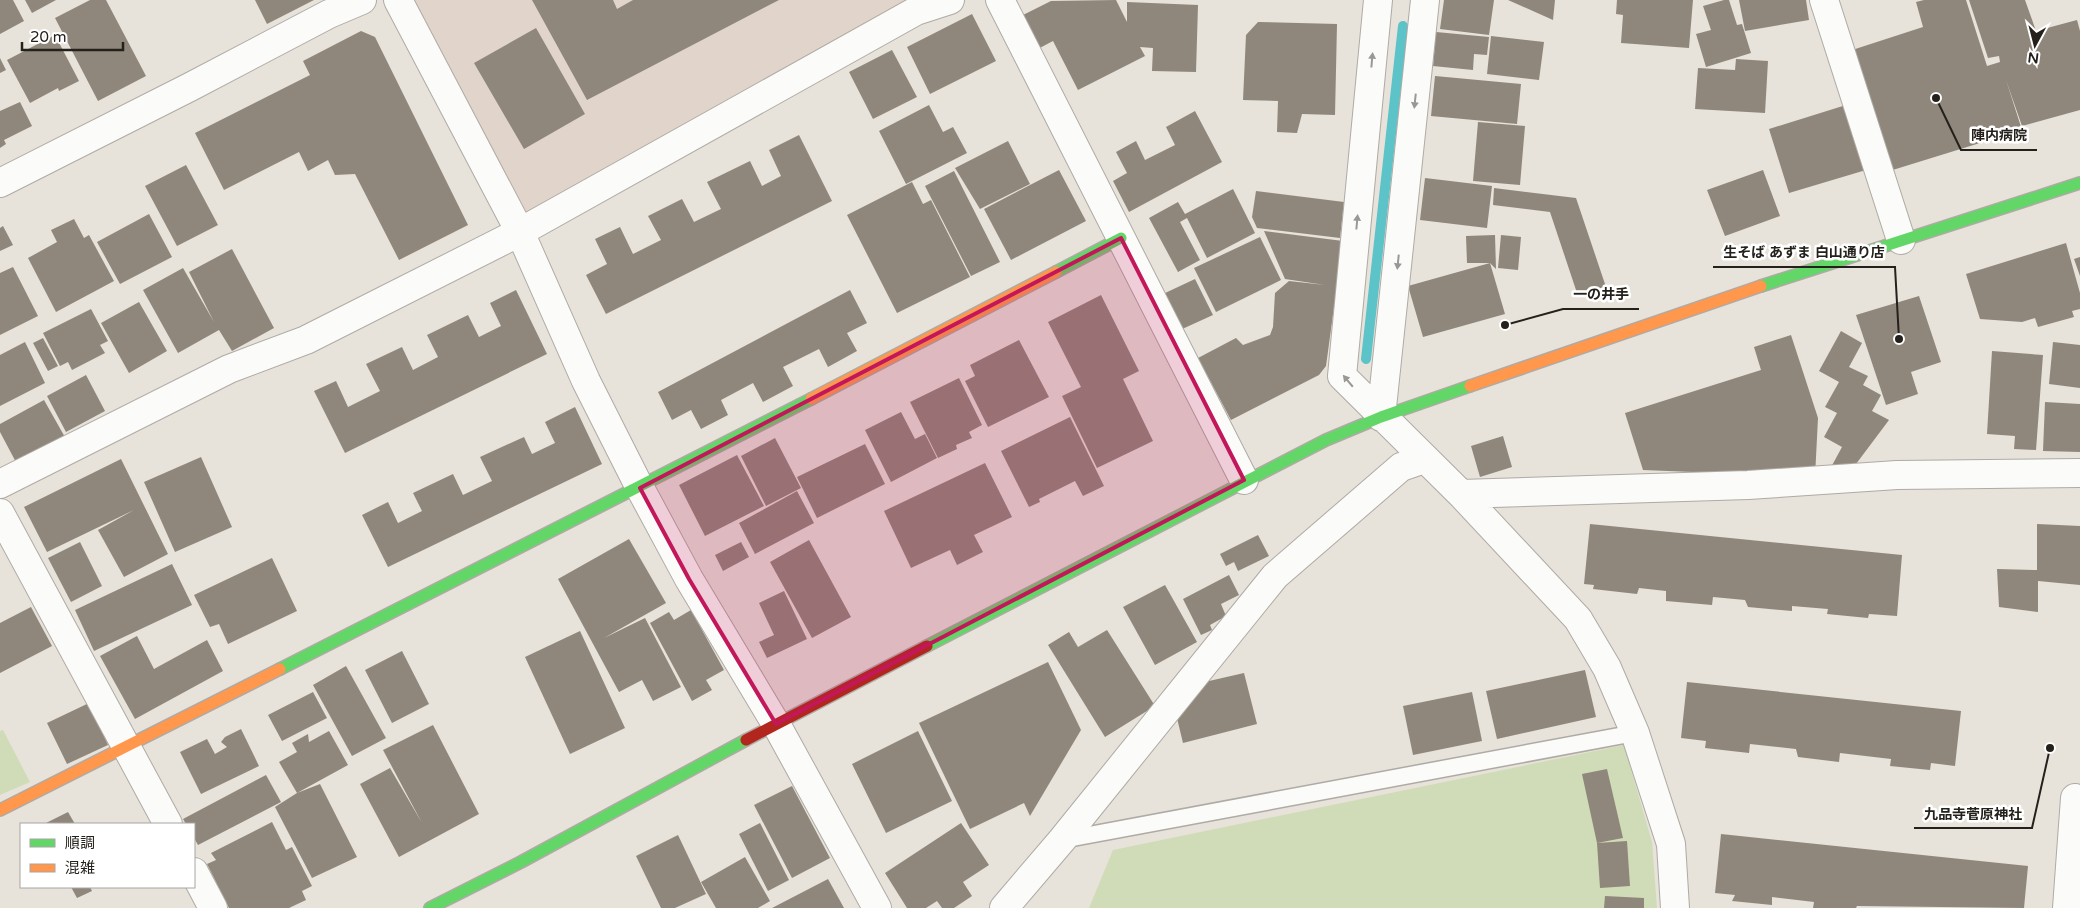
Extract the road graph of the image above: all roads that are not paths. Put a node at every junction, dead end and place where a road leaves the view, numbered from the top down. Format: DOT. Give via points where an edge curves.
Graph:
graph roads {
  1 [pos="362,0"];
  2 [pos="398,0"];
  3 [pos="950,0"];
  4 [pos="1000,0"];
  5 [pos="1378,0"];
  6 [pos="1425,0"];
  7 [pos="1824,0"];
  8 [pos="0,182"];
  9 [pos="2080,183"];
  10 [pos="520,232"];
  11 [pos="1121,238"];
  12 [pos="1901,240"];
  13 [pos="1381,417"];
  14 [pos="1424,459"];
  15 [pos="2080,474"];
  16 [pos="1244,480"];
  17 [pos="0,484"];
  18 [pos="640,488"];
  19 [pos="1461,494"];
  20 [pos="0,513"];
  21 [pos="776,724"];
  22 [pos="1635,733"];
  23 [pos="126,746"];
  24 [pos="2075,798"];
  25 [pos="0,810"];
  26 [pos="167,823"];
  27 [pos="1062,840"];
  28 [pos="195,874"];
  29 [pos="213,908"];
  30 [pos="430,908"];
  31 [pos="876,908"];
  32 [pos="1004,908"];
  33 [pos="1675,908"];
  34 [pos="2067,908"];
  1 -- 8 [label="street"];
  2 -- 10 [label="street"];
  3 -- 10 [label="street" via="916,11"];
  4 -- 11 [label="street"];
  13 -- 5 [label="street, one-way" via="1342,376"];
  6 -- 13 [label="street, one-way"];
  7 -- 12 [label="street"];
  9 -- 12 [label="street"];
  10 -- 17 [label="street" via="306,340 229,369"];
  10 -- 18 [label="street" via="586,381"];
  11 -- 16 [label="street"];
  11 -- 18 [label="street"];
  12 -- 13 [label="street"];
  13 -- 14 [label="street"];
  13 -- 16 [label="street"];
  14 -- 19 [label="street"];
  14 -- 27 [label="street" via="1401,467 1275,576"];
  15 -- 19 [label="street" via="1897,475 1748,485"];
  16 -- 21 [label="street"];
  18 -- 21 [label="street" via="689,580"];
  18 -- 23 [label="street"];
  19 -- 22 [label="street" via="1578,619 1607,668"];
  20 -- 23 [label="street"];
  21 -- 30 [label="street"];
  21 -- 31 [label="street"];
  22 -- 27 [label="lane"];
  22 -- 33 [label="street" via="1671,844"];
  23 -- 25 [label="street"];
  23 -- 26 [label="street"];
  24 -- 34 [label="street"];
  27 -- 32 [label="street"];
  28 -- 29 [label="street"];
}
